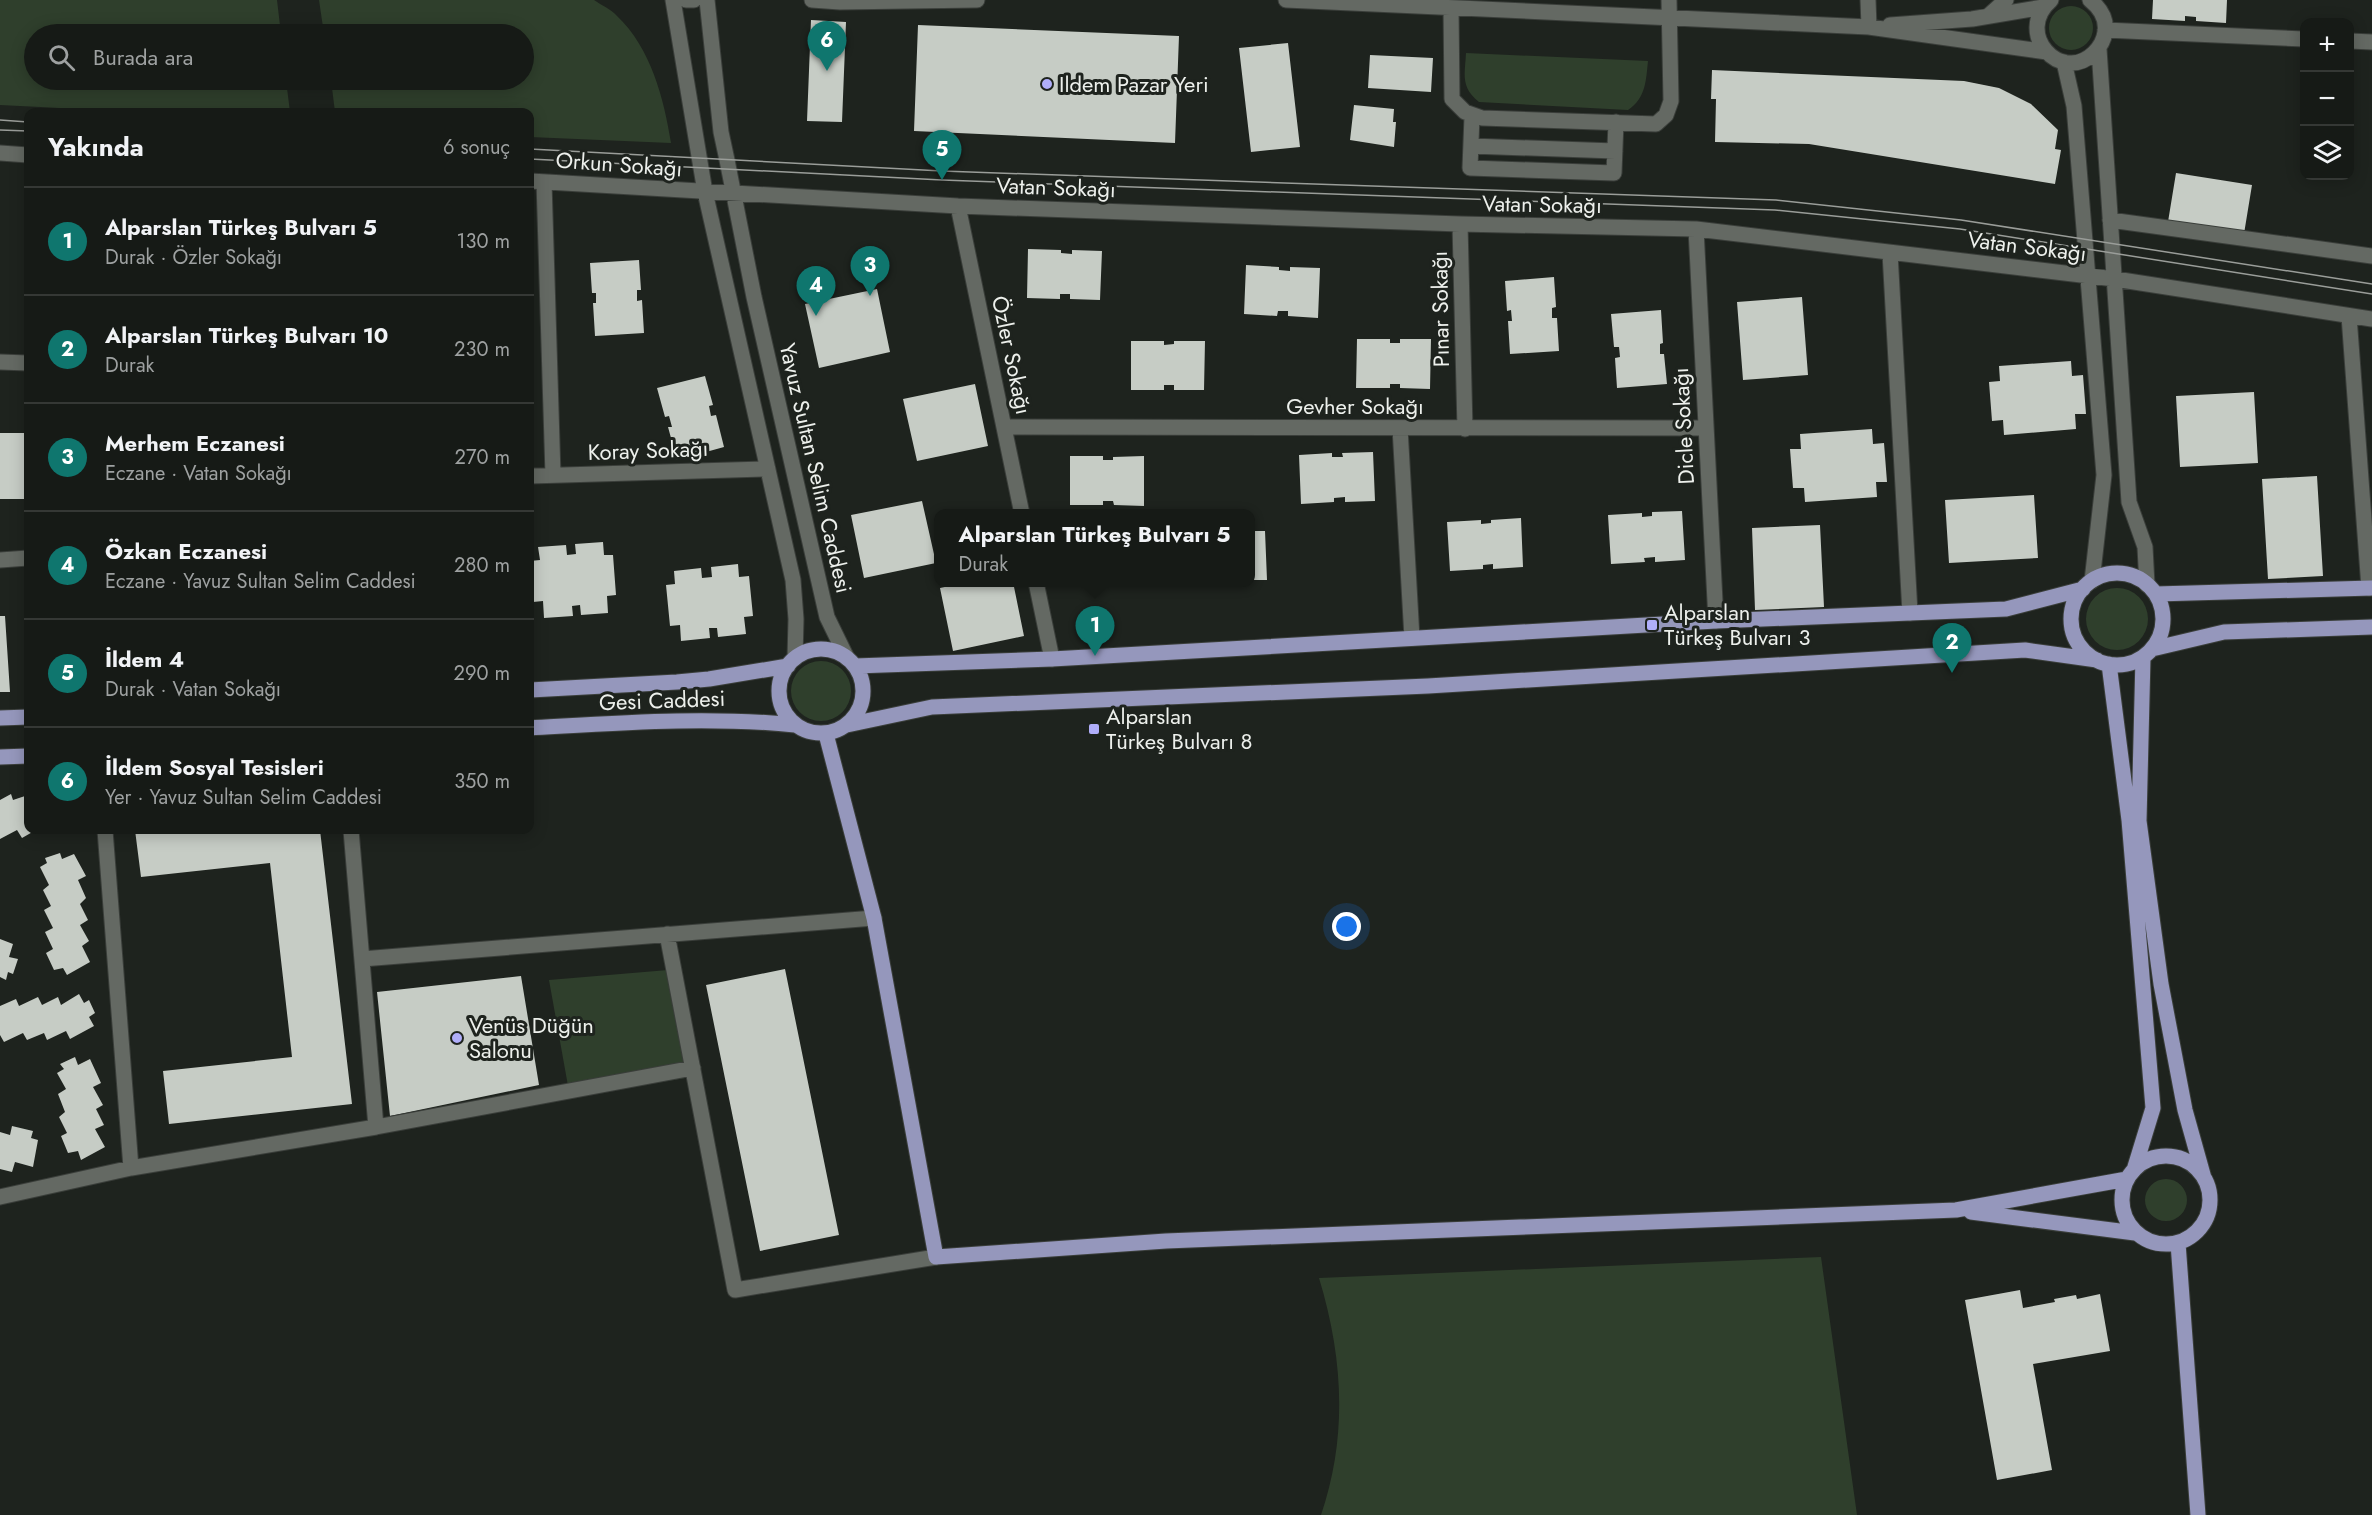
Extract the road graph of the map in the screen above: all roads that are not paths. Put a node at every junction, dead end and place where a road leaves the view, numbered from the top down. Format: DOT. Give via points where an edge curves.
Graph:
graph roads {
  1 [pos="673,0"];
  2 [pos="686,0"];
  3 [pos="694,0"];
  4 [pos="707,0"];
  5 [pos="812,0"];
  6 [pos="977,0"];
  7 [pos="1287,0"];
  8 [pos="1669,0"];
  9 [pos="1868,0"];
  10 [pos="2006,0"];
  11 [pos="2090,0"];
  12 [pos="836,1"];
  13 [pos="2049,2"];
  14 [pos="2100,6"];
  15 [pos="1451,8"];
  16 [pos="1988,16"];
  17 [pos="1670,18"];
  18 [pos="1869,27"];
  19 [pos="2105,30"];
  20 [pos="2300,39"];
  21 [pos="2354,41"];
  22 [pos="2372,42"];
  23 [pos="2099,49"];
  24 [pos="2047,52"];
  25 [pos="2064,62"];
  26 [pos="1472,116"];
  27 [pos="1616,122"];
  28 [pos="1471,146"];
  29 [pos="1615,151"];
  30 [pos="0,153"];
  31 [pos="24,155"];
  32 [pos="537,182"];
  33 [pos="705,192"];
  34 [pos="733,194"];
  35 [pos="958,206"];
  36 [pos="2110,220"];
  37 [pos="1460,224"];
  38 [pos="1696,229"];
  39 [pos="1890,253"];
  40 [pos="2372,256"];
  41 [pos="2088,276"];
  42 [pos="2115,279"];
  43 [pos="2349,316"];
  44 [pos="2372,319"];
  45 [pos="0,362"];
  46 [pos="24,363"];
  47 [pos="1004,427"];
  48 [pos="1400,428"];
  49 [pos="1706,428"];
  50 [pos="1466,429"];
  51 [pos="768,469"];
  52 [pos="553,475"];
  53 [pos="534,476"];
  54 [pos="1021,509"];
  55 [pos="24,558"];
  56 [pos="0,560"];
  57 [pos="2087,585"];
  58 [pos="1037,587"];
  59 [pos="2370,588"];
  60 [pos="2151,589"];
  61 [pos="1910,613"];
  62 [pos="1716,621"];
  63 [pos="2372,627"];
  64 [pos="1412,638"];
  65 [pos="2148,653"];
  66 [pos="1052,659"];
  67 [pos="792,662"];
  68 [pos="851,662"];
  69 [pos="2103,662"];
  70 [pos="534,690"];
  71 [pos="24,717"];
  72 [pos="0,718"];
  73 [pos="795,725"];
  74 [pos="847,725"];
  75 [pos="534,728"];
  76 [pos="826,734"];
  77 [pos="24,756"];
  78 [pos="0,757"];
  79 [pos="105,834"];
  80 [pos="351,834"];
  81 [pos="874,918"];
  82 [pos="668,934"];
  83 [pos="362,959"];
  84 [pos="693,1068"];
  85 [pos="376,1127"];
  86 [pos="131,1168"];
  87 [pos="2130,1174"];
  88 [pos="2204,1178"];
  89 [pos="0,1197"];
  90 [pos="1956,1210"];
  91 [pos="2135,1233"];
  92 [pos="2178,1243"];
  93 [pos="936,1257"];
  94 [pos="2198,1515"];
  1 -- 33 [label="street, Yavuz Sultan Selim Caddesi"];
  2 -- 3 [label="street"];
  4 -- 34 [label="street, Yavuz Sultan Selim Caddesi" via="721,132"];
  5 -- 12 [label="street"];
  6 -- 12 [label="street"];
  7 -- 15 [label="street"];
  8 -- 17 [label="street"];
  9 -- 18 [label="street"];
  10 -- 16 [label="street"];
  11 -- 14 [label="street"];
  13 -- 16 [label="street"];
  13 -- 24 [label="street" via="2037,26 2037,36"];
  14 -- 19 [label="street"];
  15 -- 17 [label="street"];
  15 -- 26 [label="street" via="1452,99"];
  16 -- 18 [label="street"];
  17 -- 18 [label="street"];
  17 -- 27 [label="street" via="1669,108 1656,124"];
  18 -- 24 [label="street"];
  19 -- 20 [label="street"];
  19 -- 23 [label="street"];
  21 -- 22 [label="street"];
  23 -- 25 [label="street" via="2083,60"];
  23 -- 36 [label="street"];
  24 -- 25 [label="street"];
  25 -- 41 [label="street" via="2074,106"];
  26 -- 27 [label="street"];
  26 -- 28 [label="street"];
  27 -- 29 [label="street"];
  28 -- 29 [label="street"];
  28 -- 29 [label="street" via="1470,168 1578,172 1614,173"];
  30 -- 31 [label="street"];
  32 -- 33 [label="street, Orkun Sokağı"];
  32 -- 52 [label="street"];
  33 -- 34 [label="street, Vatan Sokağı"];
  33 -- 51 [label="street, Yavuz Sultan Selim Caddesi"];
  34 -- 35 [label="street, Vatan Sokağı"];
  34 -- 68 [label="street, Yavuz Sultan Selim Caddesi" via="827,617"];
  35 -- 37 [label="street, Vatan Sokağı"];
  35 -- 47 [label="street, Özler Sokağı"];
  36 -- 40 [label="street"];
  36 -- 42 [label="street"];
  37 -- 38 [label="street, Vatan Sokağı"];
  37 -- 50 [label="street, Pınar Sokağı"];
  38 -- 39 [label="street, Vatan Sokağı"];
  38 -- 49 [label="street, Dicle Sokağı"];
  39 -- 41 [label="street, Vatan Sokağı"];
  39 -- 61 [label="street"];
  41 -- 42 [label="street, Vatan Sokağı"];
  41 -- 57 [label="street" via="2104,475"];
  42 -- 43 [label="street, Vatan Sokağı"];
  42 -- 60 [label="street" via="2129,502 2145,547"];
  43 -- 44 [label="street, Vatan Sokağı"];
  43 -- 59 [label="street"];
  45 -- 46 [label="street"];
  47 -- 48 [label="street, Gevher Sokağı"];
  47 -- 54 [label="street, Özler Sokağı"];
  48 -- 50 [label="street, Gevher Sokağı"];
  48 -- 64 [label="street"];
  49 -- 50 [label="street, Gevher Sokağı"];
  49 -- 62 [label="street, Dicle Sokağı"];
  51 -- 52 [label="street, Koray Sokağı"];
  51 -- 67 [label="street, Yavuz Sultan Selim Caddesi" via="793,580 796,619"];
  52 -- 53 [label="street, Koray Sokağı"];
  55 -- 56 [label="street"];
  57 -- 60 [label="main road" via="2102,576 2126,574"];
  57 -- 61 [label="main road" via="2006,609"];
  57 -- 69 [label="main road" via="2072,610 2074,634 2079,645"];
  58 -- 66 [label="street"];
  59 -- 60 [label="main road"];
  60 -- 65 [label="main road" via="2163,616 2159,639"];
  61 -- 62 [label="main road"];
  62 -- 64 [label="main road"];
  63 -- 65 [label="main road" via="2224,632"];
  64 -- 66 [label="main road"];
  65 -- 69 [label="main road" via="2121,665"];
  65 -- 88 [label="main road" via="2139,822 2161,984 2185,1110"];
  66 -- 68 [label="main road"];
  67 -- 68 [label="main road" via="805,652 827,650"];
  67 -- 70 [label="main road, Gesi Caddesi" via="688,681"];
  67 -- 73 [label="main road" via="779,686 779,697"];
  68 -- 74 [label="main road" via="861,675 863,697 855,718"];
  69 -- 74 [label="main road" via="2025,650 1428,687 932,707"];
  69 -- 87 [label="main road" via="2129,820 2153,1108"];
  71 -- 72 [label="main road"];
  73 -- 75 [label="main road, Gesi Caddesi" via="750,720"];
  73 -- 76 [label="main road"];
  74 -- 76 [label="main road"];
  76 -- 81 [label="main road"];
  77 -- 78 [label="main road"];
  79 -- 86 [label="street"];
  80 -- 83 [label="street"];
  81 -- 82 [label="street"];
  81 -- 93 [label="main road"];
  82 -- 83 [label="street"];
  82 -- 84 [label="street"];
  83 -- 85 [label="street"];
  84 -- 85 [label="street"];
  84 -- 93 [label="street" via="735,1290"];
  85 -- 86 [label="street"];
  86 -- 89 [label="street"];
  87 -- 88 [label="main road" via="2153,1158 2176,1157 2196,1168"];
  87 -- 90 [label="main road"];
  87 -- 91 [label="main road" via="2121,1201"];
  88 -- 92 [label="main road" via="2209,1211 2198,1231"];
  90 -- 91 [label="main road"];
  90 -- 93 [label="main road" via="1214,1239"];
  91 -- 92 [label="main road" via="2155,1244"];
  92 -- 94 [label="main road"];
}
